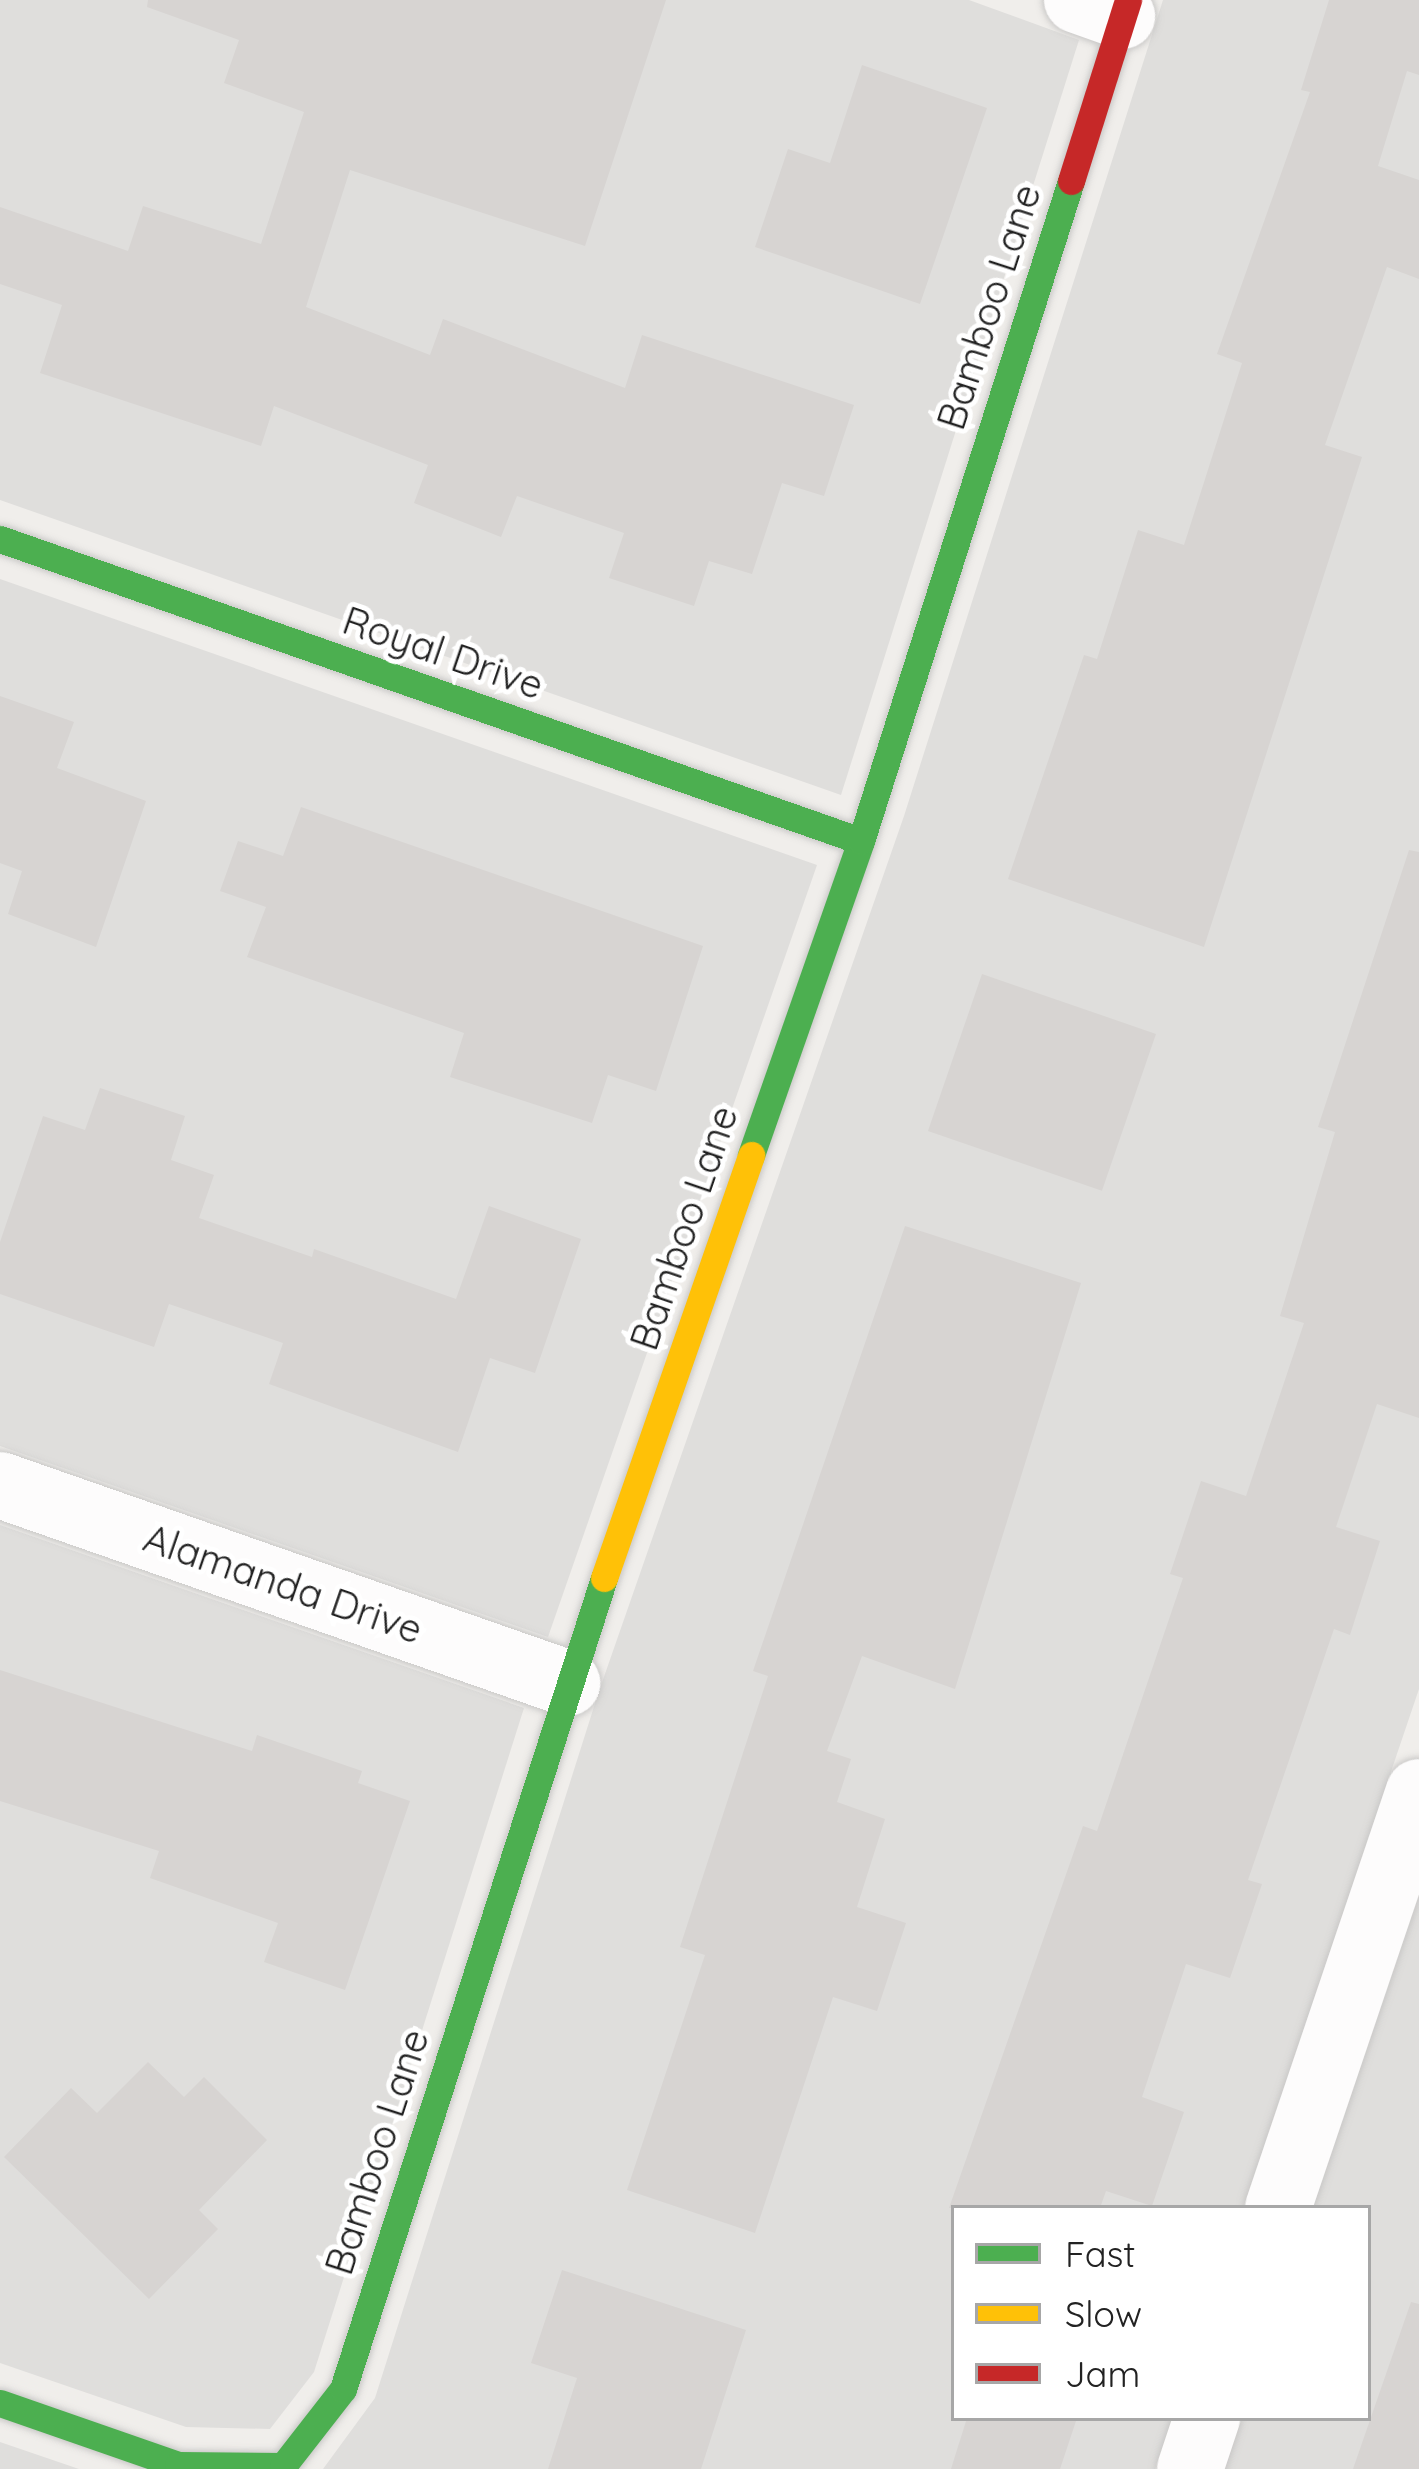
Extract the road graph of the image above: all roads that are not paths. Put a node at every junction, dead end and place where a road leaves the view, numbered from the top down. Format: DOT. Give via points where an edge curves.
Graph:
graph roads {
  1 [pos="1109,6"];
  2 [pos="0,539"];
  3 [pos="861,841"];
  4 [pos="0,1485"];
  5 [pos="567,1683"];
  6 [pos="1419,1792"];
  7 [pos="1279,2205"];
  8 [pos="0,2403"];
  9 [pos="1206,2421"];
  10 [pos="1190,2469"];
  1 -- 3 [label="street, Bamboo Lane"];
  2 -- 3 [label="street, Royal Drive"];
  3 -- 5 [label="street, Bamboo Lane"];
  4 -- 5 [label="street, Alamanda Drive"];
  5 -- 8 [label="street, Bamboo Lane" via="343,2389 283,2466 178,2465"];
  6 -- 7 [label="street"];
  9 -- 10 [label="street"];
}
